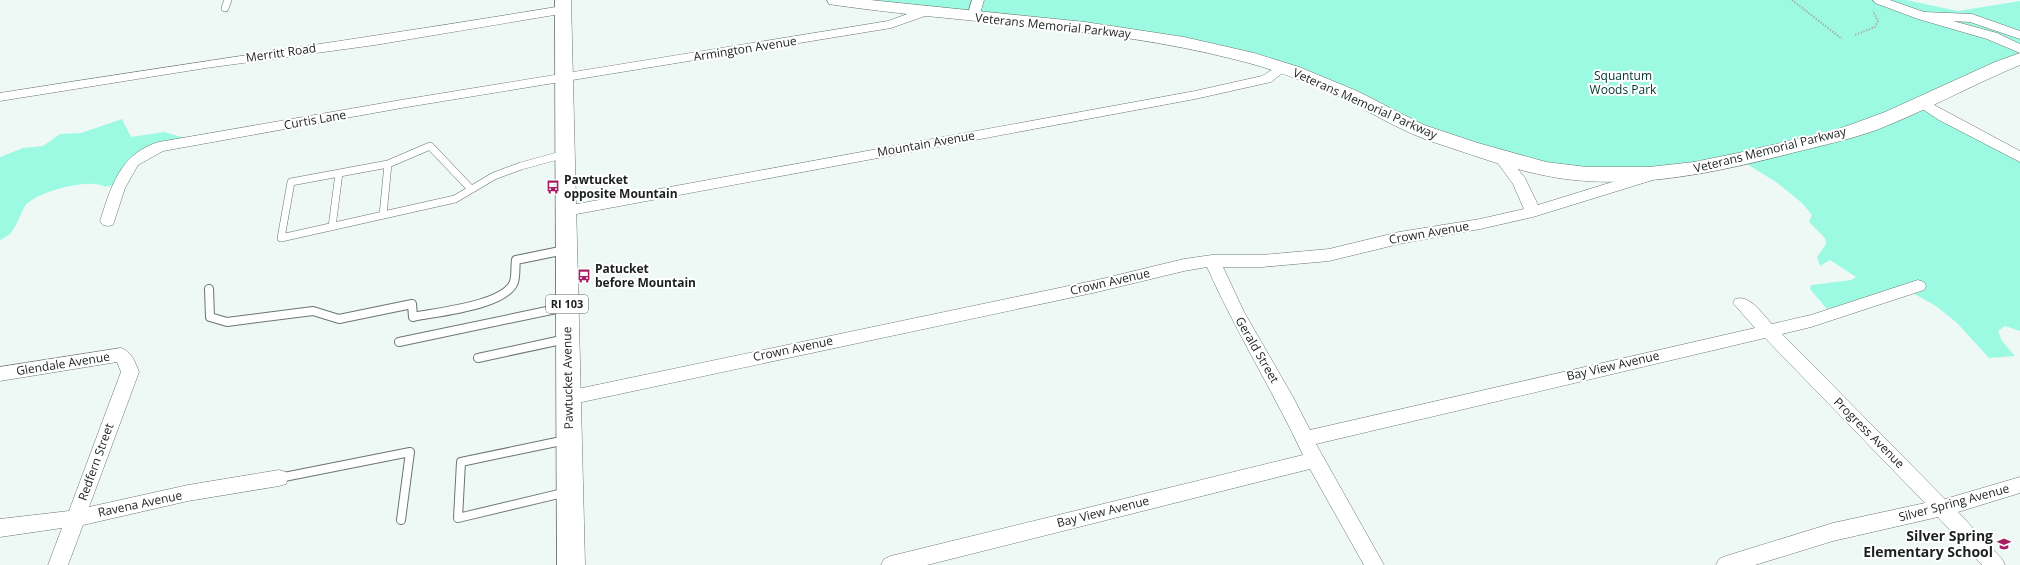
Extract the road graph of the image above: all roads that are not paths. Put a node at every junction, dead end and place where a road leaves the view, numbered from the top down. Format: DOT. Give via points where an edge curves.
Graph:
graph roads {
  1 [pos="228,0"];
  2 [pos="835,0"];
  3 [pos="978,0"];
  4 [pos="1880,0"];
  5 [pos="562,5"];
  6 [pos="224,8"];
  7 [pos="924,12"];
  8 [pos="1922,16"];
  9 [pos="973,17"];
  10 [pos="2020,35"];
  11 [pos="2020,49"];
  12 [pos="2020,58"];
  13 [pos="1282,68"];
  14 [pos="564,79"];
  15 [pos="0,97"];
  16 [pos="1923,103"];
  17 [pos="566,154"];
  18 [pos="1499,155"];
  19 [pos="2020,157"];
  20 [pos="388,164"];
  21 [pos="339,173"];
  22 [pos="1651,175"];
  23 [pos="470,188"];
  24 [pos="566,211"];
  25 [pos="1533,212"];
  26 [pos="383,215"];
  27 [pos="108,221"];
  28 [pos="332,227"];
  29 [pos="566,250"];
  30 [pos="1212,260"];
  31 [pos="1918,286"];
  32 [pos="209,289"];
  33 [pos="1741,303"];
  34 [pos="567,307"];
  35 [pos="1768,331"];
  36 [pos="567,339"];
  37 [pos="399,342"];
  38 [pos="478,358"];
  39 [pos="125,360"];
  40 [pos="0,374"];
  41 [pos="568,398"];
  42 [pos="568,439"];
  43 [pos="1305,439"];
  44 [pos="1315,460"];
  45 [pos="279,478"];
  46 [pos="2020,485"];
  47 [pos="569,492"];
  48 [pos="1942,508"];
  49 [pos="76,518"];
  50 [pos="401,520"];
  51 [pos="0,528"];
  52 [pos="58,565"];
  53 [pos="571,565"];
  54 [pos="891,565"];
  55 [pos="1374,565"];
  56 [pos="1726,565"];
  57 [pos="1995,565"];
  1 -- 6 [label="lane"];
  2 -- 7 [label="main road, Veterans Memorial Parkway"];
  3 -- 9 [label="street"];
  4 -- 8 [label="street"];
  5 -- 14 [label="main road, Pawtucket Avenue / RI 103"];
  5 -- 15 [label="street, Merritt Road" via="375,40"];
  7 -- 9 [label="main road, Veterans Memorial Parkway"];
  7 -- 14 [label="street, Armington Avenue" via="892,24"];
  8 -- 10 [label="street" via="1972,18"];
  8 -- 11 [label="street" via="1992,36"];
  9 -- 13 [label="main road, Veterans Memorial Parkway" via="1059,25 1204,45"];
  12 -- 16 [label="main road, Veterans Memorial Parkway"];
  13 -- 18 [label="main road, Veterans Memorial Parkway" via="1346,93 1424,132"];
  13 -- 24 [label="street, Mountain Avenue" via="1266,79 1195,95"];
  14 -- 17 [label="main road, Pawtucket Avenue / RI 103"];
  14 -- 27 [label="street, Curtis Lane" via="159,147 133,162 118,188"];
  16 -- 19 [label="street" via="1944,117"];
  16 -- 22 [label="main road, Veterans Memorial Parkway" via="1870,125 1806,143 1718,166"];
  17 -- 23 [label="lane" via="513,167"];
  17 -- 24 [label="main road, Pawtucket Avenue / RI 103"];
  18 -- 22 [label="main road, Veterans Memorial Parkway" via="1547,169 1581,174"];
  18 -- 25 [label="street" via="1520,182"];
  20 -- 21 [label="lane"];
  20 -- 23 [label="lane" via="430,146"];
  20 -- 26 [label="lane"];
  21 -- 28 [label="lane"];
  21 -- 28 [label="lane" via="291,182 281,238"];
  22 -- 25 [label="street, Crown Avenue"];
  23 -- 26 [label="lane" via="455,199"];
  24 -- 29 [label="main road, Pawtucket Avenue / RI 103"];
  25 -- 30 [label="street, Crown Avenue" via="1399,238 1329,255 1262,261"];
  26 -- 28 [label="lane"];
  29 -- 32 [label="lane" via="516,260 514,282 507,291 491,301 412,317 412,304 339,319 313,311 227,322 210,317"];
  29 -- 34 [label="main road, Pawtucket Avenue / RI 103"];
  30 -- 41 [label="street, Crown Avenue"];
  30 -- 43 [label="street, Gerald Street" via="1236,313"];
  31 -- 35 [label="street, Bay View Avenue" via="1811,321"];
  33 -- 35 [label="street, Progress Avenue"];
  34 -- 36 [label="main road, Pawtucket Avenue / RI 103"];
  34 -- 37 [label="lane"];
  35 -- 43 [label="street, Bay View Avenue"];
  35 -- 48 [label="street, Progress Avenue"];
  36 -- 38 [label="lane"];
  36 -- 41 [label="main road, Pawtucket Avenue / RI 103"];
  39 -- 40 [label="street, Glendale Avenue" via="121,355"];
  39 -- 49 [label="street, Redfern Street" via="130,372"];
  41 -- 42 [label="main road, Pawtucket Avenue / RI 103"];
  42 -- 47 [label="main road, Pawtucket Avenue / RI 103"];
  42 -- 47 [label="lane" via="461,462 458,518"];
  43 -- 44 [label="street, Gerald Street"];
  44 -- 54 [label="street, Bay View Avenue"];
  44 -- 55 [label="street"];
  45 -- 49 [label="street, Ravena Avenue" via="188,493"];
  45 -- 50 [label="lane" via="410,452"];
  46 -- 48 [label="street, Silver Spring Avenue"];
  47 -- 53 [label="main road, Pawtucket Avenue / RI 103"];
  48 -- 56 [label="street, Silver Spring Avenue" via="1833,532"];
  48 -- 57 [label="street, Progress Avenue"];
  49 -- 51 [label="street, Ravena Avenue"];
  49 -- 52 [label="street, Redfern Street"];
}
